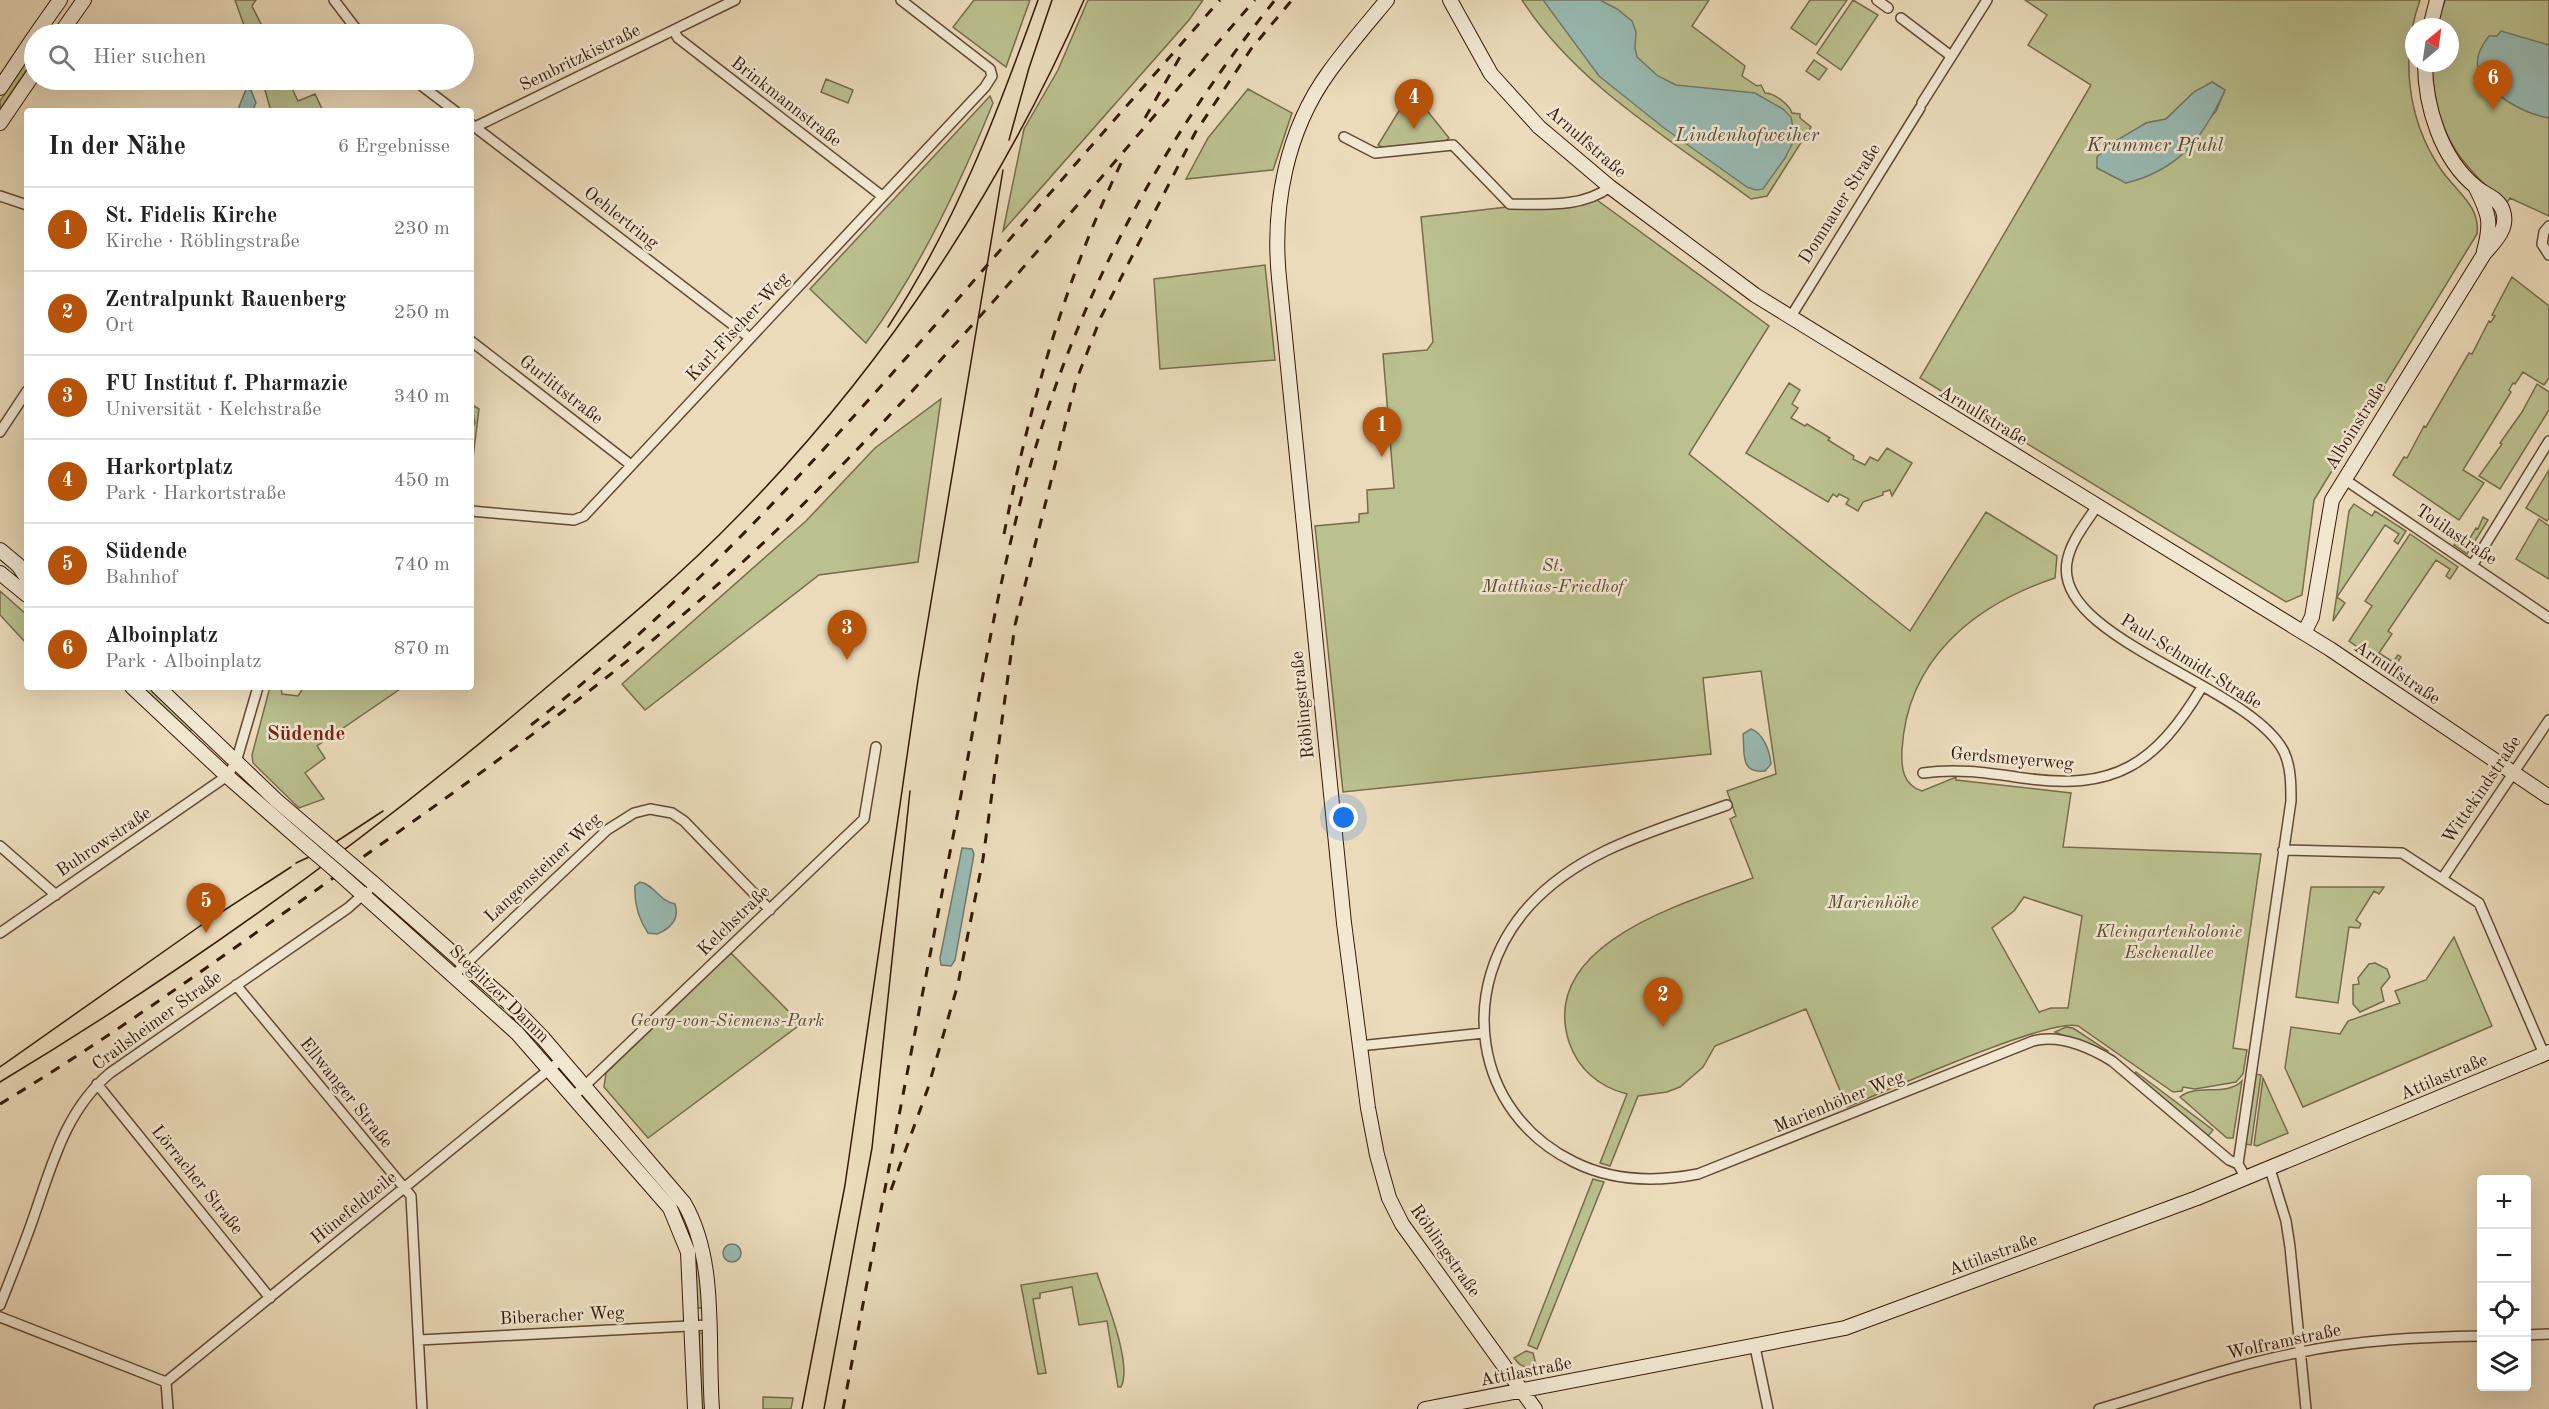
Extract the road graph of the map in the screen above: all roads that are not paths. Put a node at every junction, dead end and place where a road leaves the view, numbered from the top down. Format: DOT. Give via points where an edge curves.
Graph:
graph roads {
  1 [pos="60,0"];
  2 [pos="84,0"];
  3 [pos="334,0"];
  4 [pos="735,0"];
  5 [pos="901,0"];
  6 [pos="1387,0"];
  7 [pos="1877,0"];
  8 [pos="1987,0"];
  9 [pos="2437,0"];
  10 [pos="1452,2"];
  11 [pos="1888,8"];
  12 [pos="1901,18"];
  13 [pos="2432,18"];
  14 [pos="43,24"];
  15 [pos="67,24"];
  16 [pos="352,24"];
  17 [pos="674,31"];
  18 [pos="24,52"];
  19 [pos="1951,56"];
  20 [pos="2425,72"];
  21 [pos="0,88"];
  22 [pos="24,88"];
  23 [pos="427,90"];
  24 [pos="451,108"];
  25 [pos="0,123"];
  26 [pos="474,126"];
  27 [pos="474,129"];
  28 [pos="1344,137"];
  29 [pos="1610,187"];
  30 [pos="0,196"];
  31 [pos="882,196"];
  32 [pos="24,205"];
  33 [pos="2546,229"];
  34 [pos="2549,255"];
  35 [pos="1790,318"];
  36 [pos="750,338"];
  37 [pos="474,343"];
  38 [pos="24,396"];
  39 [pos="0,432"];
  40 [pos="2549,441"];
  41 [pos="631,465"];
  42 [pos="2344,479"];
  43 [pos="2097,506"];
  44 [pos="474,510"];
  45 [pos="0,550"];
  46 [pos="2472,566"];
  47 [pos="0,573"];
  48 [pos="24,574"];
  49 [pos="24,593"];
  50 [pos="2549,618"];
  51 [pos="2304,633"];
  52 [pos="2202,687"];
  53 [pos="135,690"];
  54 [pos="161,690"];
  55 [pos="257,690"];
  56 [pos="2549,720"];
  57 [pos="876,747"];
  58 [pos="236,762"];
  59 [pos="1923,773"];
  60 [pos="2514,773"];
  61 [pos="227,776"];
  62 [pos="2549,797"];
  63 [pos="1727,805"];
  64 [pos="0,846"];
  65 [pos="2283,850"];
  66 [pos="2442,879"];
  67 [pos="374,883"];
  68 [pos="360,892"];
  69 [pos="56,895"];
  70 [pos="770,910"];
  71 [pos="0,933"];
  72 [pos="465,964"];
  73 [pos="454,975"];
  74 [pos="236,985"];
  75 [pos="1484,1033"];
  76 [pos="1359,1046"];
  77 [pos="2547,1053"];
  78 [pos="562,1059"];
  79 [pos="550,1069"];
  80 [pos="97,1084"];
  81 [pos="586,1086"];
  82 [pos="574,1096"];
  83 [pos="2238,1164"];
  84 [pos="2270,1169"];
  85 [pos="2246,1178"];
  86 [pos="404,1189"];
  87 [pos="270,1298"];
  88 [pos="0,1305"];
  89 [pos="0,1317"];
  90 [pos="708,1325"];
  91 [pos="693,1326"];
  92 [pos="2549,1334"];
  93 [pos="2531,1335"];
  94 [pos="2477,1336"];
  95 [pos="419,1340"];
  96 [pos="1755,1347"];
  97 [pos="2301,1352"];
  98 [pos="166,1382"];
  99 [pos="1523,1391"];
  100 [pos="168,1409"];
  101 [pos="422,1409"];
  102 [pos="695,1409"];
  103 [pos="712,1409"];
  104 [pos="1425,1409"];
  105 [pos="1535,1409"];
  106 [pos="1768,1409"];
  107 [pos="2099,1409"];
  108 [pos="2306,1409"];
  1 -- 14 [label="main road"];
  2 -- 15 [label="main road"];
  3 -- 16 [label="street"];
  4 -- 17 [label="street, Sembritzkistraße"];
  5 -- 31 [label="street, Karl-Fischer-Weg" via="986,65 992,76"];
  6 -- 76 [label="main road, Röblingstraße" via="1328,73 1304,117 1286,169 1276,223 1304,534"];
  7 -- 11 [label="street"];
  8 -- 19 [label="street, Domnauer Straße"];
  9 -- 13 [label="main road"];
  10 -- 29 [label="main road, Arnulfstraße" via="1476,50 1514,101 1562,149"];
  12 -- 19 [label="street"];
  17 -- 26 [label="street, Sembritzkistraße"];
  17 -- 31 [label="street, Brinkmannstraße"];
  18 -- 21 [label="main road"];
  19 -- 35 [label="street, Domnauer Straße"];
  20 -- 42 [label="main road, Alboinstraße" via="2439,134 2455,163 2476,188 2490,220 2484,254"];
  22 -- 25 [label="main road"];
  23 -- 24 [label="street"];
  27 -- 36 [label="street, Oehlertring"];
  28 -- 29 [label="street" via="1375,153 1452,145 1510,204 1595,198"];
  29 -- 35 [label="main road, Arnulfstraße"];
  30 -- 32 [label="street"];
  31 -- 36 [label="street, Karl-Fischer-Weg"];
  33 -- 34 [label="street" via="2542,244"];
  35 -- 43 [label="main road, Arnulfstraße"];
  36 -- 41 [label="street, Karl-Fischer-Weg"];
  37 -- 41 [label="street, Gurlittstraße"];
  38 -- 39 [label="street"];
  40 -- 46 [label="street"];
  41 -- 44 [label="street, Karl-Fischer-Weg" via="580,519"];
  42 -- 46 [label="street, Totilastraße"];
  42 -- 51 [label="main road, Alboinstraße" via="2330,507 2312,617"];
  43 -- 51 [label="main road, Arnulfstraße"];
  43 -- 52 [label="street, Paul-Schmidt-Straße" via="2070,550 2067,578 2073,597 2103,626"];
  45 -- 48 [label="main road"];
  46 -- 50 [label="street, Totilastraße"];
  47 -- 49 [label="main road"];
  51 -- 60 [label="main road, Arnulfstraße"];
  52 -- 59 [label="street, Gerdsmeyerweg" via="2177,726 2158,746 2133,765 2107,777 2067,782 1958,769"];
  52 -- 65 [label="street, Paul-Schmidt-Straße" via="2253,718 2284,752 2291,786"];
  53 -- 61 [label="main road, Steglitzer Damm"];
  54 -- 58 [label="main road, Steglitzer Damm"];
  55 -- 58 [label="street"];
  56 -- 60 [label="street, Wittekindstraße"];
  57 -- 70 [label="street, Kelchstraße" via="864,819"];
  58 -- 61 [label="street"];
  58 -- 67 [label="main road, Steglitzer Damm, bridge"];
  60 -- 62 [label="main road, Arnulfstraße"];
  60 -- 66 [label="street, Wittekindstraße"];
  61 -- 68 [label="main road, Steglitzer Damm, bridge"];
  61 -- 69 [label="street, Buhrowstraße"];
  63 -- 75 [label="street, Marienhöher Weg" via="1599,853 1544,891 1518,918 1497,952 1486,990"];
  64 -- 69 [label="street"];
  65 -- 66 [label="street" via="2397,852"];
  65 -- 83 [label="street, Paul-Schmidt-Straße"];
  66 -- 77 [label="street" via="2483,908"];
  67 -- 68 [label="street, Crailsheimer Straße"];
  67 -- 72 [label="main road, Steglitzer Damm"];
  68 -- 73 [label="main road, Steglitzer Damm"];
  68 -- 74 [label="street, Crailsheimer Straße"];
  69 -- 71 [label="street, Buhrowstraße"];
  70 -- 72 [label="street, Langensteiner Weg" via="684,821 672,813 650,809 625,818 593,841"];
  70 -- 81 [label="street, Kelchstraße"];
  72 -- 73 [label="street, Langensteiner Weg"];
  72 -- 78 [label="main road, Steglitzer Damm"];
  73 -- 79 [label="main road, Steglitzer Damm"];
  74 -- 80 [label="street, Crailsheimer Straße"];
  74 -- 86 [label="street, Ellwanger Straße"];
  75 -- 76 [label="street"];
  75 -- 83 [label="street, Marienhöher Weg" via="1496,1082 1529,1130 1552,1150 1576,1163 1629,1178 1680,1178 1720,1167 2048,1037 2112,1061"];
  76 -- 99 [label="main road, Röblingstraße" via="1377,1155 1395,1212"];
  77 -- 84 [label="main road, Attilastraße"];
  78 -- 79 [label="street, Hünefeldzeile"];
  78 -- 81 [label="main road, Steglitzer Damm"];
  79 -- 82 [label="main road, Steglitzer Damm"];
  79 -- 86 [label="street, Hünefeldzeile"];
  80 -- 87 [label="street, Lörracher Straße"];
  80 -- 88 [label="street, Crailsheimer Straße" via="64,1132"];
  81 -- 82 [label="street, Kelchstraße"];
  81 -- 90 [label="main road, Steglitzer Damm" via="688,1210 704,1254"];
  82 -- 91 [label="main road, Steglitzer Damm" via="673,1213 688,1252"];
  83 -- 85 [label="street"];
  84 -- 85 [label="main road, Attilastraße"];
  84 -- 97 [label="street" via="2286,1221"];
  85 -- 96 [label="main road, Attilastraße" via="1856,1325"];
  86 -- 87 [label="street, Hünefeldzeile"];
  86 -- 95 [label="street, Ellwanger Straße" via="411,1196"];
  87 -- 98 [label="street, Hünefeldzeile"];
  89 -- 98 [label="street"];
  90 -- 91 [label="street, Biberacher Weg"];
  90 -- 103 [label="main road, Steglitzer Damm"];
  91 -- 95 [label="street, Biberacher Weg"];
  91 -- 102 [label="main road, Steglitzer Damm"];
  92 -- 93 [label="street"];
  94 -- 97 [label="street, Wolframstraße" via="2415,1337"];
  95 -- 101 [label="street, Ellwanger Straße"];
  96 -- 99 [label="main road, Attilastraße"];
  96 -- 106 [label="street"];
  97 -- 107 [label="street, Wolframstraße"];
  97 -- 108 [label="street"];
  98 -- 100 [label="street"];
  99 -- 104 [label="main road, Attilastraße"];
  99 -- 105 [label="main road, Röblingstraße"];
}
